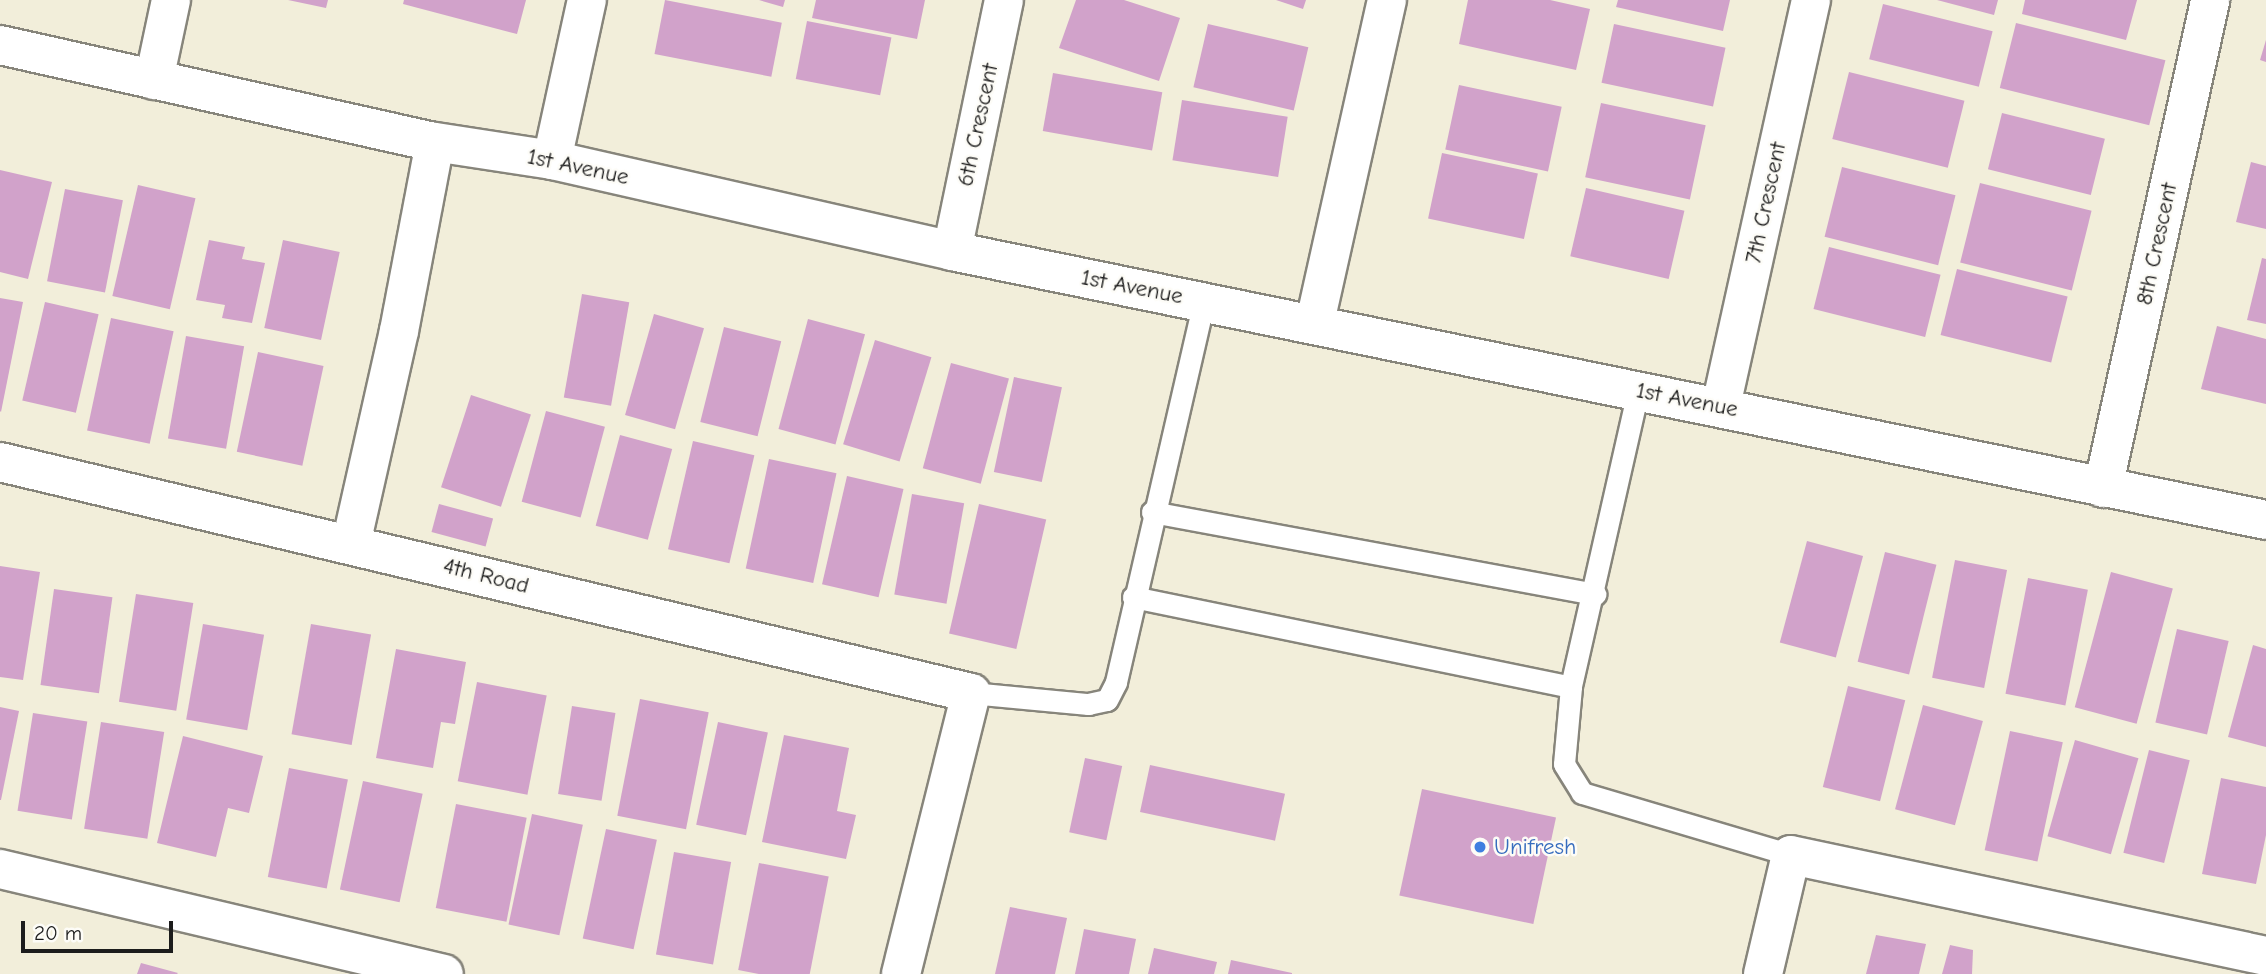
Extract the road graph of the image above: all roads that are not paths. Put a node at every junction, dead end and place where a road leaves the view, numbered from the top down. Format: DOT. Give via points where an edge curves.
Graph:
graph roads {
  1 [pos="171,0"];
  2 [pos="587,0"];
  3 [pos="1004,0"];
  4 [pos="1387,0"];
  5 [pos="1811,0"];
  6 [pos="2210,0"];
  7 [pos="0,45"];
  8 [pos="154,80"];
  9 [pos="435,142"];
  10 [pos="552,159"];
  11 [pos="952,251"];
  12 [pos="1204,301"];
  13 [pos="1315,322"];
  14 [pos="1637,391"];
  15 [pos="1721,406"];
  16 [pos="0,462"];
  17 [pos="2103,488"];
  18 [pos="1152,512"];
  19 [pos="2266,520"];
  20 [pos="351,544"];
  21 [pos="1595,594"];
  22 [pos="1133,597"];
  23 [pos="1572,687"];
  24 [pos="971,693"];
  25 [pos="1791,855"];
  26 [pos="0,869"];
  27 [pos="2266,956"];
  28 [pos="444,974"];
  29 [pos="901,974"];
  30 [pos="1763,974"];
  1 -- 8 [label="street"];
  2 -- 10 [label="street"];
  3 -- 11 [label="street, 6th Crescent"];
  4 -- 13 [label="street"];
  5 -- 15 [label="street, 7th Crescent"];
  6 -- 17 [label="street, 8th Crescent"];
  7 -- 8 [label="street, 1st Avenue"];
  8 -- 9 [label="street, 1st Avenue"];
  9 -- 10 [label="street, 1st Avenue"];
  9 -- 20 [label="street"];
  10 -- 11 [label="street, 1st Avenue"];
  11 -- 12 [label="street, 1st Avenue"];
  12 -- 13 [label="street, 1st Avenue"];
  12 -- 18 [label="lane"];
  13 -- 14 [label="street, 1st Avenue"];
  14 -- 15 [label="street, 1st Avenue"];
  14 -- 21 [label="lane"];
  15 -- 17 [label="street, 1st Avenue"];
  16 -- 20 [label="street, 4th Road"];
  17 -- 19 [label="street, 1st Avenue"];
  18 -- 21 [label="lane"];
  18 -- 22 [label="lane"];
  20 -- 24 [label="street, 4th Road"];
  21 -- 23 [label="lane"];
  22 -- 23 [label="lane"];
  22 -- 24 [label="lane" via="1107,701 1088,704"];
  23 -- 25 [label="lane" via="1564,764 1582,793"];
  24 -- 29 [label="street"];
  25 -- 27 [label="street"];
  25 -- 30 [label="street"];
  26 -- 28 [label="street"];
}
